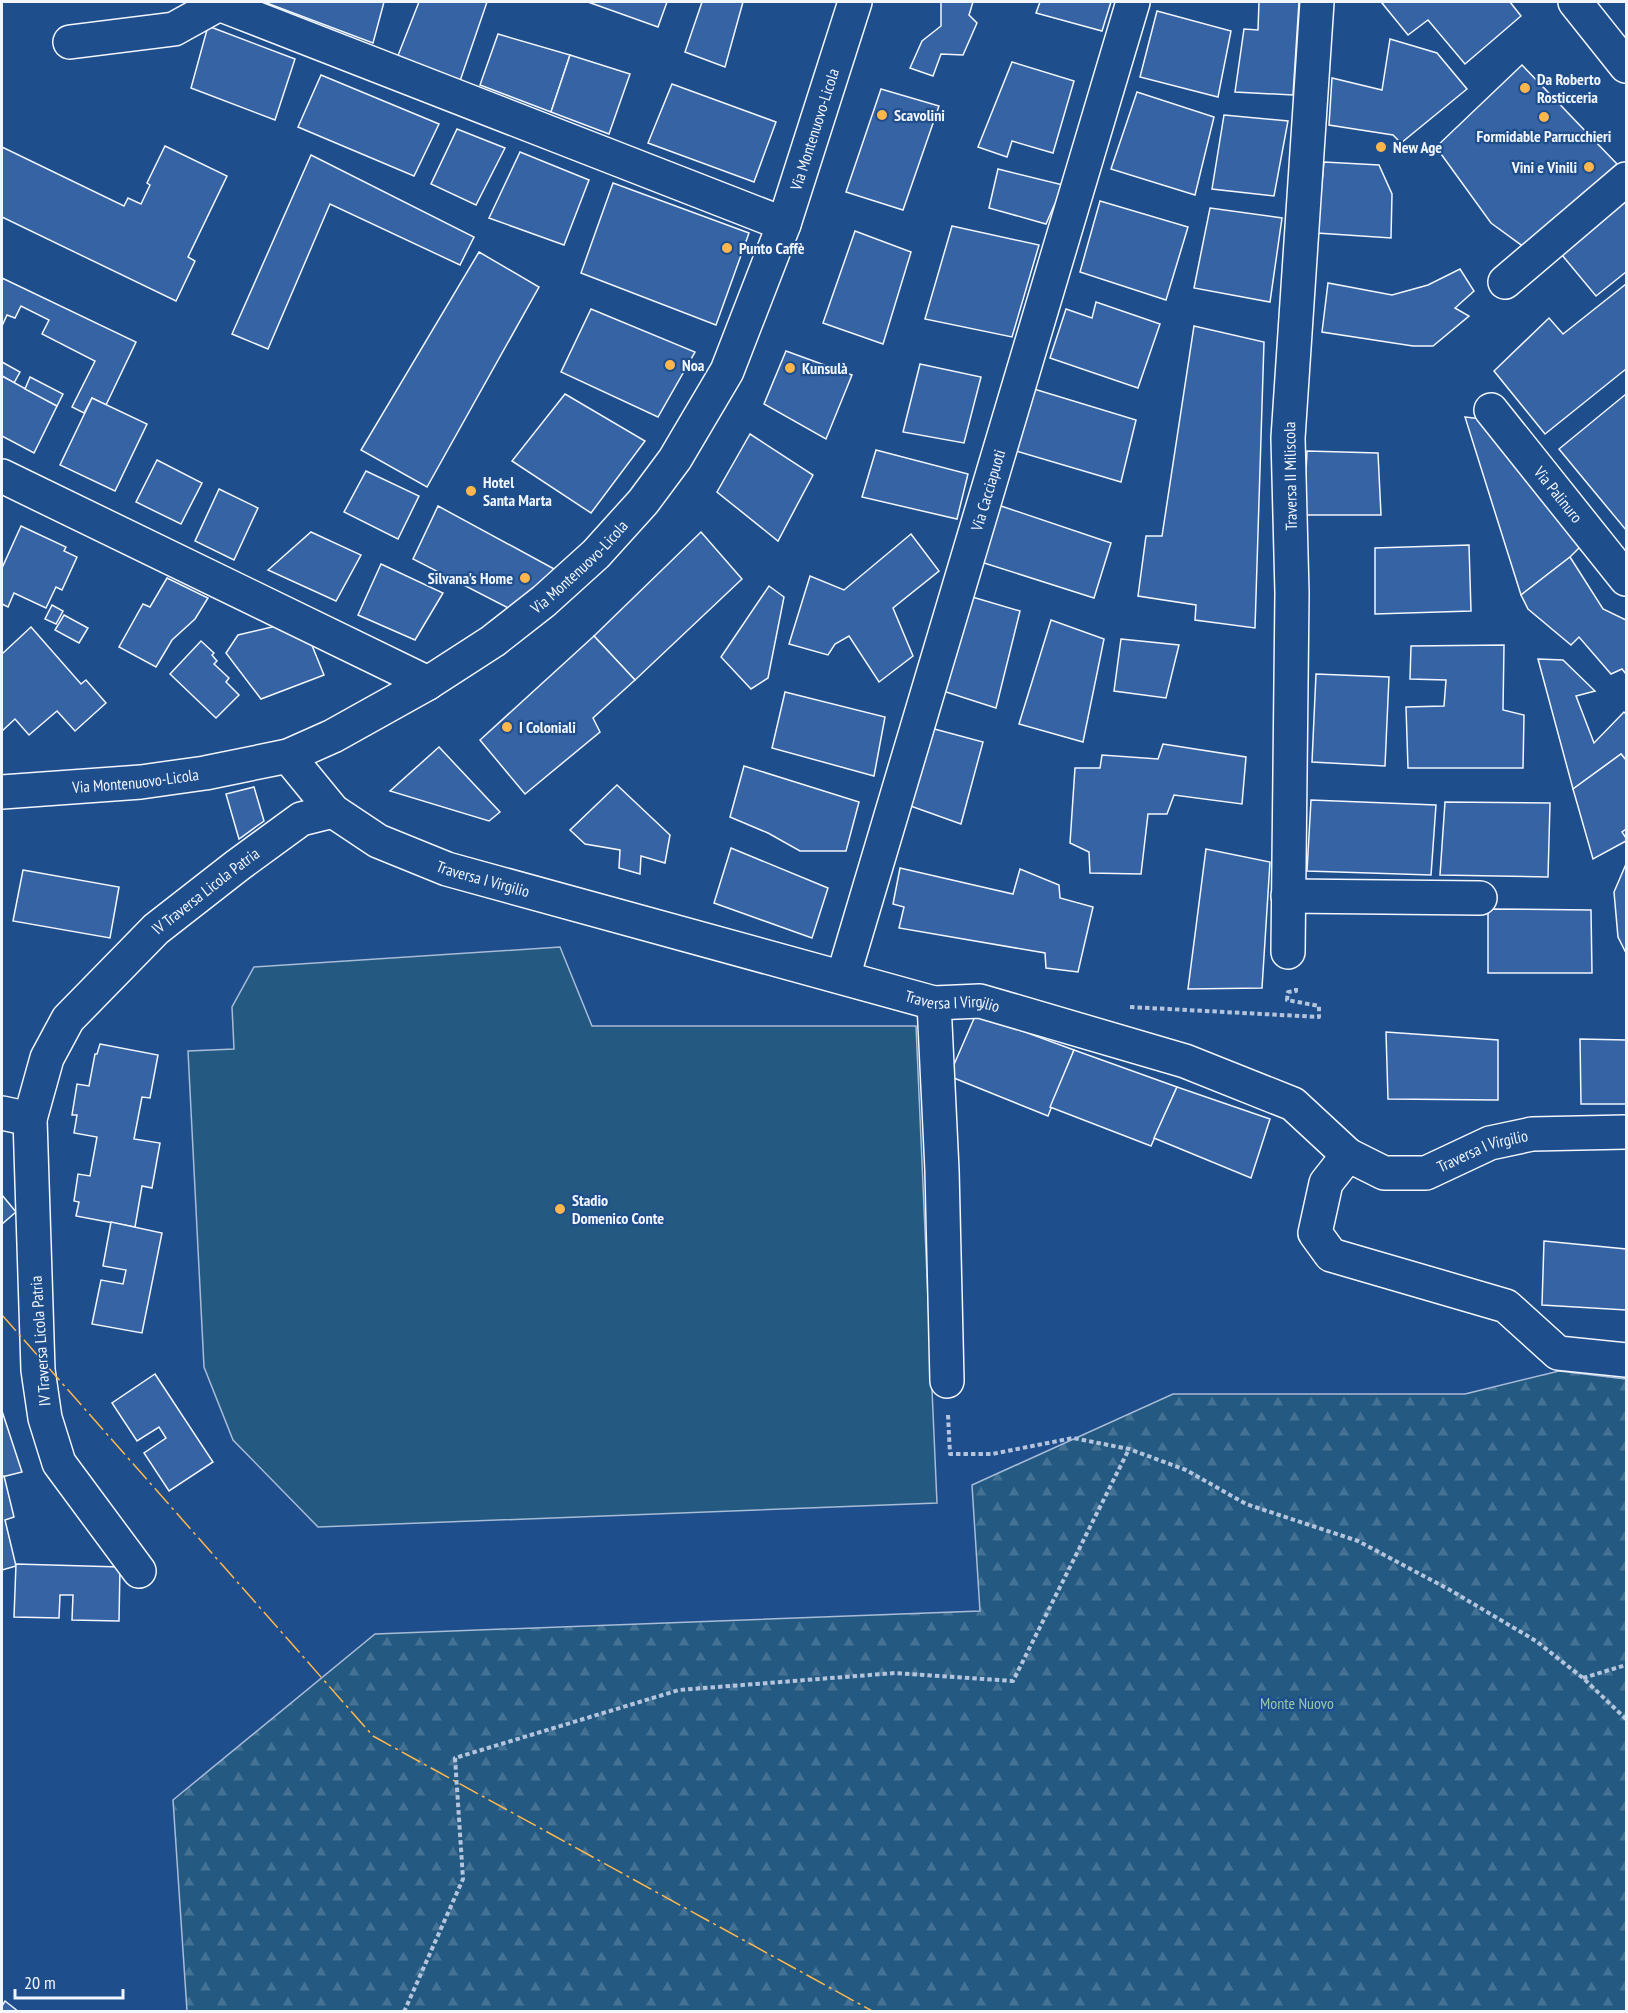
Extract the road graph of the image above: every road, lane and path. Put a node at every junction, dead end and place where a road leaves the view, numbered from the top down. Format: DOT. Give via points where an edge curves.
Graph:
graph roads {
  1 [pos="855,2"];
  2 [pos="1133,2"];
  3 [pos="1317,2"];
  4 [pos="1575,2"];
  5 [pos="70,42"];
  6 [pos="1626,66"];
  7 [pos="1626,179"];
  8 [pos="784,224"];
  9 [pos="1505,282"];
  10 [pos="1491,410"];
  11 [pos="2,476"];
  12 [pos="1626,579"];
  13 [pos="428,683"];
  14 [pos="288,756"];
  15 [pos="2,792"];
  16 [pos="333,811"];
  17 [pos="1288,896"];
  18 [pos="1480,898"];
  19 [pos="1288,952"];
  20 [pos="843,977"];
  21 [pos="934,1003"];
  22 [pos="1319,1006"];
  23 [pos="1121,1007"];
  24 [pos="16,1116"];
  25 [pos="1626,1132"];
  26 [pos="1348,1155"];
  27 [pos="1626,1360"];
  28 [pos="947,1382"];
  29 [pos="1129,1449"];
  30 [pos="139,1571"];
  31 [pos="1626,1665"];
  32 [pos="1583,1678"];
  33 [pos="1626,1719"];
  34 [pos="404,2012"];
  1 -- 8 [label="street, Via Montenuovo-Licola"];
  2 -- 20 [label="street, Via Cacciapuoti"];
  3 -- 17 [label="street, Traversa II Miliscola" via="1288,438 1292,593"];
  4 -- 6 [label="street"];
  5 -- 8 [label="street" via="174,29 219,4"];
  7 -- 9 [label="street"];
  8 -- 13 [label="street, Via Montenuovo-Licola" via="727,371 675,459 643,502 596,554 544,601 494,641"];
  10 -- 12 [label="street, Via Palinuro"];
  11 -- 13 [label="street"];
  13 -- 14 [label="street, Via Montenuovo-Licola" via="333,736"];
  14 -- 15 [label="street, Via Montenuovo-Licola" via="141,782"];
  14 -- 16 [label="street, Traversa I Virgilio"];
  16 -- 20 [label="street, Traversa I Virgilio" via="378,841 447,869"];
  16 -- 24 [label="street, IV Traversa Licola Patria" via="301,819 156,930 68,1019"];
  17 -- 18 [label="street"];
  17 -- 19 [label="street, Traversa II Miliscola"];
  20 -- 21 [label="street, Traversa I Virgilio"];
  21 -- 26 [label="street, Traversa I Virgilio" via="980,1000 1185,1060 1293,1104"];
  21 -- 28 [label="street"];
  22 -- 23 [label="path" via="1319,1017"];
  24 -- 30 [label="street, IV Traversa Licola Patria" via="45,1418 59,1463"];
  25 -- 26 [label="street, Traversa I Virgilio" via="1532,1134 1490,1143 1426,1173 1384,1173"];
  26 -- 27 [label="street" via="1326,1183 1315,1233 1331,1255 1506,1306 1558,1353"];
  28 -- 29 [label="path" via="950,1454 992,1454 1072,1438"];
  29 -- 32 [label="path" via="1186,1470 1246,1504 1358,1541 1536,1641"];
  29 -- 34 [label="path" via="1013,1681 895,1673 679,1690 455,1758 463,1879"];
  31 -- 32 [label="path"];
  32 -- 33 [label="path"];
}
